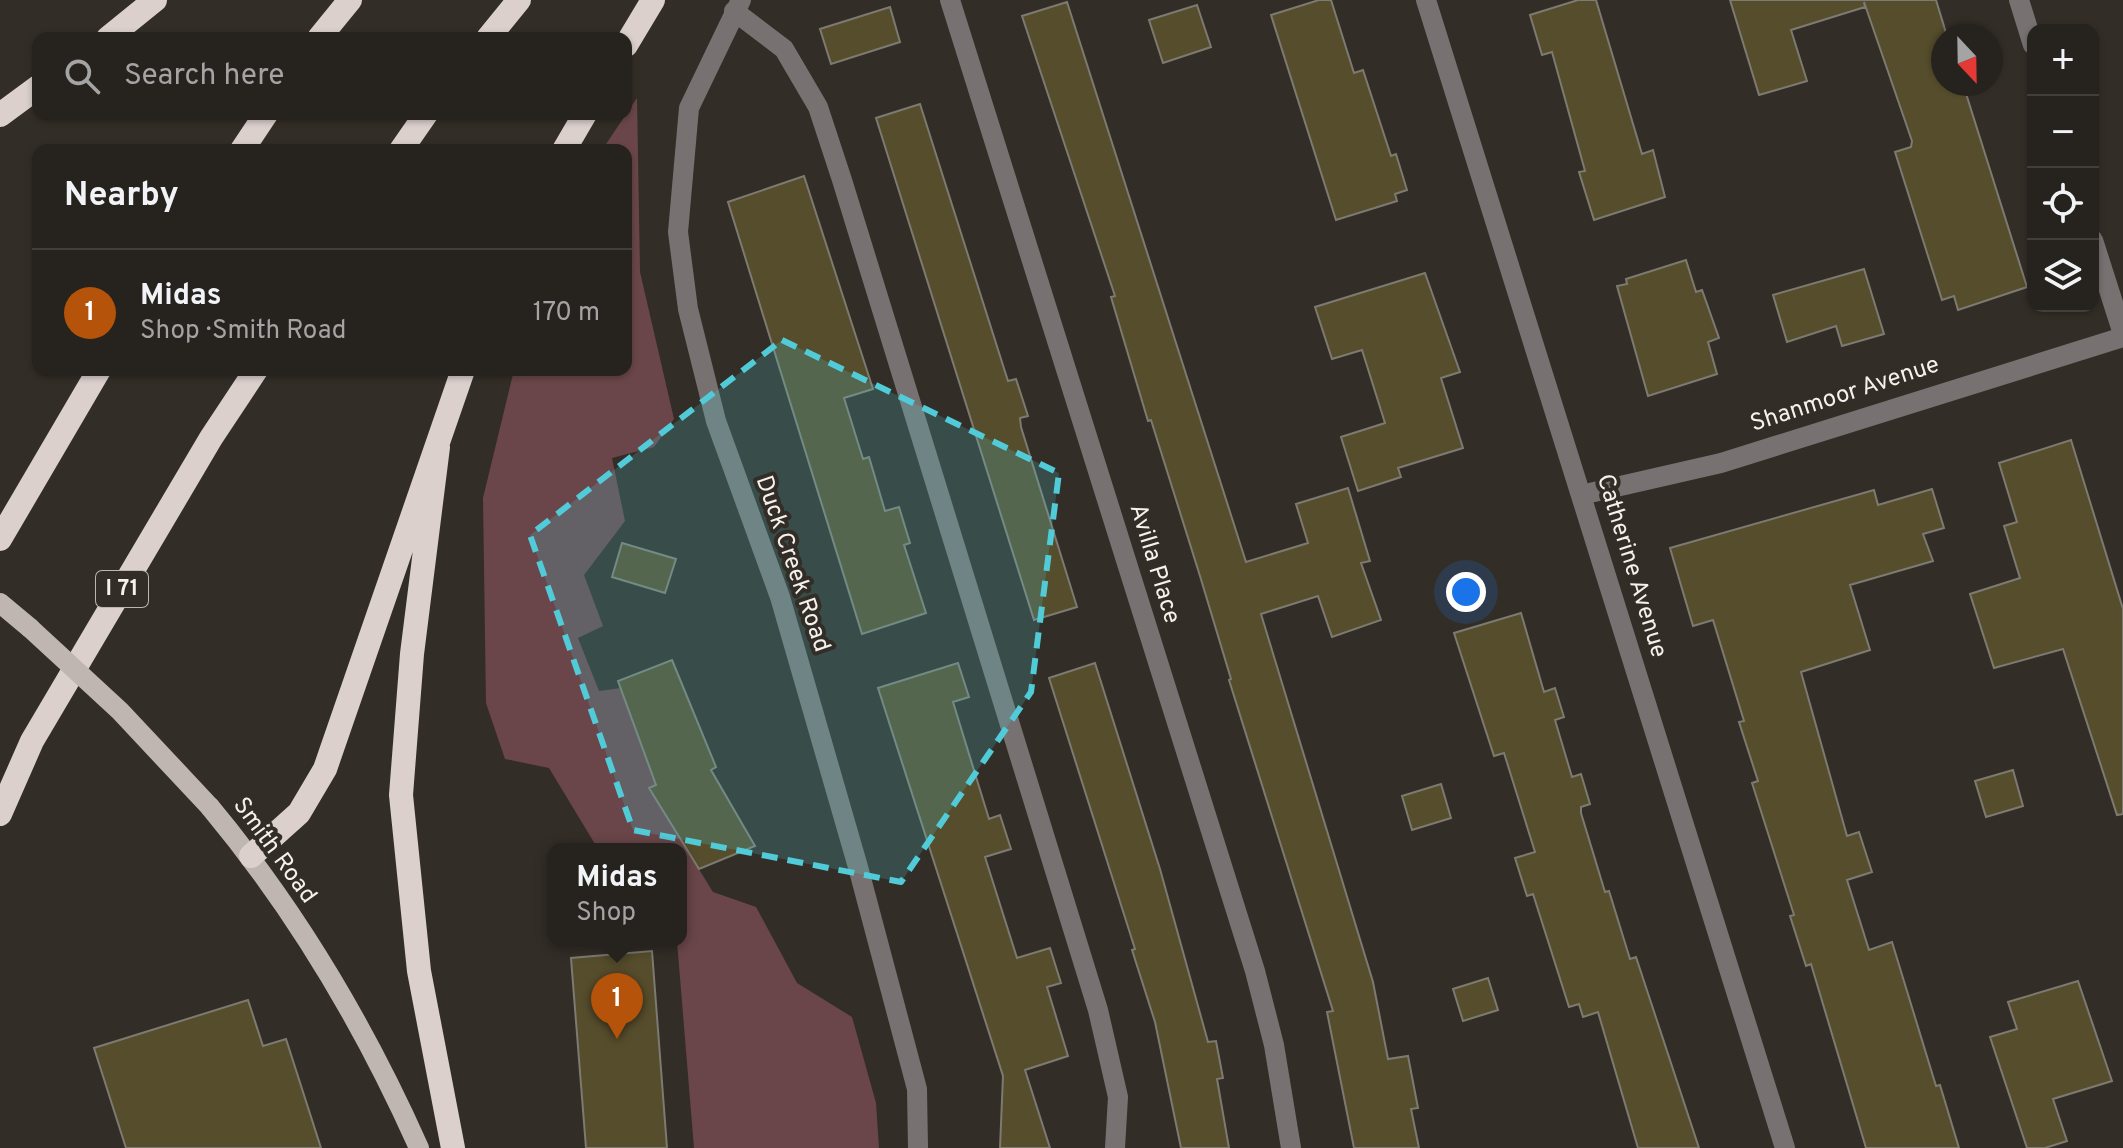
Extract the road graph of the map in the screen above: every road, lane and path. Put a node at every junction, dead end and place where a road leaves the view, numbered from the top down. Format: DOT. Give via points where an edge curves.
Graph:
graph roads {
  1 [pos="155,0"];
  2 [pos="350,0"];
  3 [pos="519,0"];
  4 [pos="653,0"];
  5 [pos="950,0"];
  6 [pos="1426,0"];
  7 [pos="2019,0"];
  8 [pos="737,5"];
  9 [pos="2027,26"];
  10 [pos="115,32"];
  11 [pos="324,32"];
  12 [pos="493,32"];
  13 [pos="632,35"];
  14 [pos="32,91"];
  15 [pos="0,115"];
  16 [pos="262,120"];
  17 [pos="422,120"];
  18 [pos="582,120"];
  19 [pos="246,144"];
  20 [pos="405,144"];
  21 [pos="568,144"];
  22 [pos="2099,259"];
  23 [pos="2123,335"];
  24 [pos="95,376"];
  25 [pos="252,376"];
  26 [pos="461,376"];
  27 [pos="438,447"];
  28 [pos="1581,495"];
  29 [pos="0,539"];
  30 [pos="0,603"];
  31 [pos="0,814"];
  32 [pos="251,856"];
  33 [pos="419,1148"];
  34 [pos="453,1148"];
  35 [pos="918,1148"];
  36 [pos="1115,1148"];
  37 [pos="1291,1148"];
  38 [pos="1785,1148"];
  1 -- 10 [label="highway"];
  2 -- 11 [label="highway"];
  3 -- 12 [label="highway"];
  4 -- 13 [label="highway"];
  5 -- 37 [label="street, Avilla Place" via="1255,971"];
  6 -- 28 [label="street, Catherine Avenue"];
  7 -- 9 [label="street"];
  8 -- 35 [label="street, Duck Creek Road" via="689,108 678,232 688,309 716,421 780,597 858,867 917,1089"];
  8 -- 36 [label="street" via="784,49 818,107 1098,1010 1118,1097"];
  14 -- 15 [label="highway"];
  16 -- 19 [label="highway"];
  17 -- 20 [label="highway"];
  18 -- 21 [label="highway"];
  22 -- 23 [label="street"];
  23 -- 28 [label="street, Shanmoor Avenue" via="1721,463"];
  24 -- 29 [label="highway"];
  25 -- 31 [label="highway, I 71" via="32,741"];
  26 -- 27 [label="highway"];
  27 -- 32 [label="highway" via="325,769 299,813"];
  27 -- 34 [label="highway" via="401,795 419,971"];
  28 -- 38 [label="street, Catherine Avenue"];
  30 -- 32 [label="main road, Smith Road, bridge" via="120,711"];
  32 -- 33 [label="main road, Smith Road" via="384,1071"];
}
